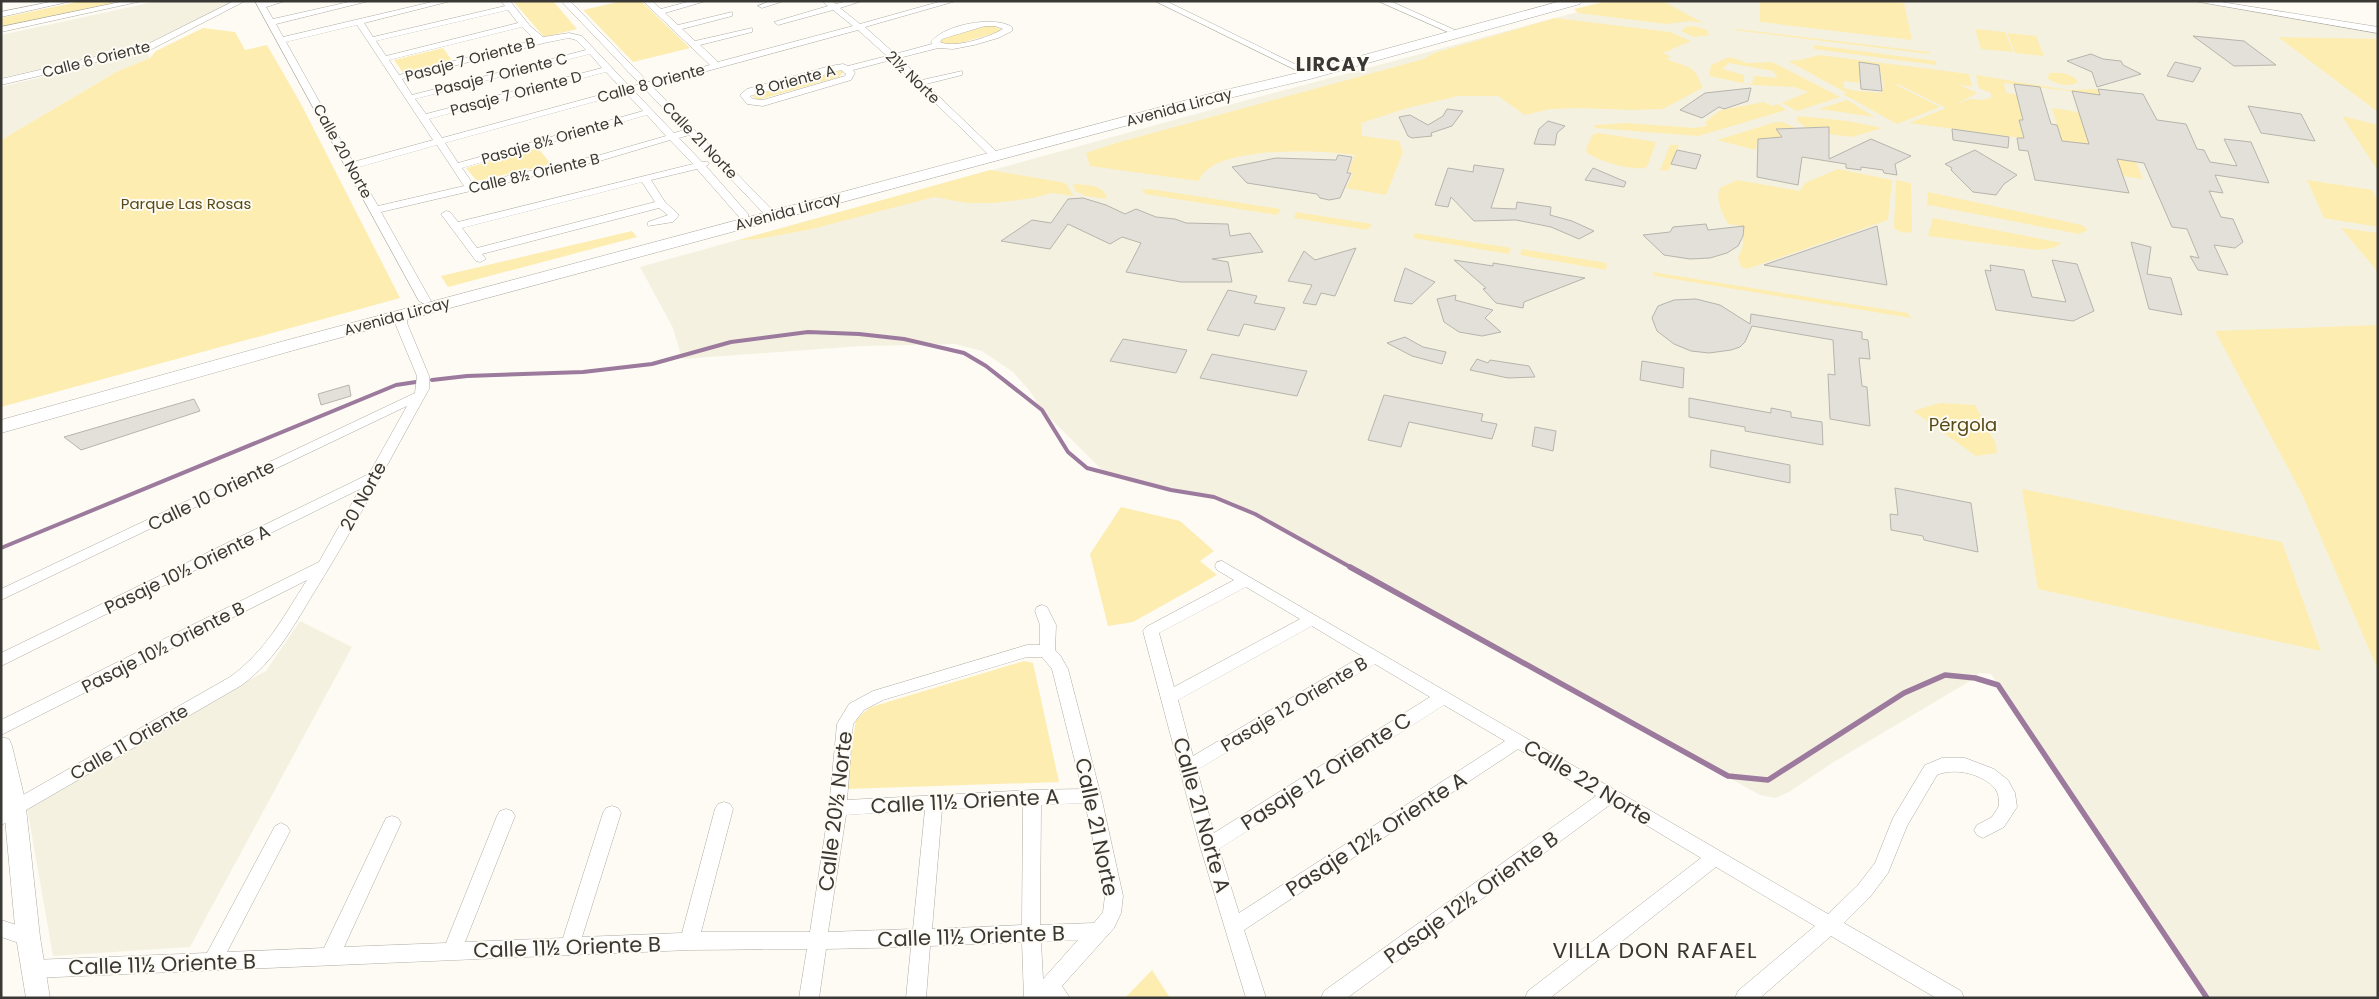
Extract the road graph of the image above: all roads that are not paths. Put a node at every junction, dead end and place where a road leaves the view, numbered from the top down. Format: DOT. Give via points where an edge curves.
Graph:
graph roads {
  1 [pos="68,1"];
  2 [pos="138,1"];
  3 [pos="241,1"];
  4 [pos="281,1"];
  5 [pos="365,1"];
  6 [pos="447,1"];
  7 [pos="565,1"];
  8 [pos="647,1"];
  9 [pos="702,1"];
  10 [pos="780,1"];
  11 [pos="826,1"];
  12 [pos="858,1"];
  13 [pos="952,1"];
  14 [pos="1382,1"];
  15 [pos="1558,1"];
  16 [pos="1576,1"];
  17 [pos="2198,1"];
  18 [pos="1161,2"];
  19 [pos="260,3"];
  20 [pos="423,4"];
  21 [pos="508,4"];
  22 [pos="762,6"];
  23 [pos="835,7"];
  24 [pos="659,12"];
  25 [pos="729,14"];
  26 [pos="1,15"];
  27 [pos="272,22"];
  28 [pos="359,22"];
  29 [pos="778,22"];
  30 [pos="526,24"];
  31 [pos="860,26"];
  32 [pos="676,28"];
  33 [pos="1,30"];
  34 [pos="749,30"];
  35 [pos="1451,30"];
  36 [pos="2378,30"];
  37 [pos="572,36"];
  38 [pos="282,40"];
  39 [pos="371,40"];
  40 [pos="544,40"];
  41 [pos="694,44"];
  42 [pos="938,44"];
  43 [pos="592,51"];
  44 [pos="892,56"];
  45 [pos="384,59"];
  46 [pos="717,66"];
  47 [pos="608,69"];
  48 [pos="847,69"];
  49 [pos="1303,72"];
  50 [pos="959,73"];
  51 [pos="397,78"];
  52 [pos="1,82"];
  53 [pos="920,83"];
  54 [pos="647,85"];
  55 [pos="628,90"];
  56 [pos="410,98"];
  57 [pos="649,112"];
  58 [pos="423,118"];
  59 [pos="692,131"];
  60 [pos="672,137"];
  61 [pos="439,142"];
  62 [pos="992,153"];
  63 [pos="719,160"];
  64 [pos="698,165"];
  65 [pos="351,166"];
  66 [pos="456,167"];
  67 [pos="645,179"];
  68 [pos="470,188"];
  69 [pos="749,191"];
  70 [pos="728,197"];
  71 [pos="661,204"];
  72 [pos="376,210"];
  73 [pos="769,213"];
  74 [pos="446,214"];
  75 [pos="744,216"];
  76 [pos="652,224"];
  77 [pos="455,226"];
  78 [pos="425,301"];
  79 [pos="402,315"];
  80 [pos="420,395"];
  81 [pos="1,418"];
  82 [pos="30,418"];
  83 [pos="1,427"];
  84 [pos="1,438"];
  85 [pos="374,478"];
  86 [pos="324,565"];
  87 [pos="1222,566"];
  88 [pos="1246,580"];
  89 [pos="1,595"];
  90 [pos="1042,611"];
  91 [pos="1312,619"];
  92 [pos="1047,652"];
  93 [pos="1375,656"];
  94 [pos="1,660"];
  95 [pos="255,667"];
  96 [pos="1443,696"];
  97 [pos="1169,697"];
  98 [pos="1,728"];
  99 [pos="1518,741"];
  100 [pos="1,746"];
  101 [pos="1188,767"];
  102 [pos="1610,795"];
  103 [pos="1092,796"];
  104 [pos="1032,797"];
  105 [pos="934,802"];
  106 [pos="724,808"];
  107 [pos="838,808"];
  108 [pos="8,812"];
  109 [pos="612,813"];
  110 [pos="506,816"];
  111 [pos="392,823"];
  112 [pos="1983,830"];
  113 [pos="281,831"];
  114 [pos="1209,846"];
  115 [pos="1715,857"];
  116 [pos="1830,925"];
  117 [pos="1234,927"];
  118 [pos="1,928"];
  119 [pos="1100,931"];
  120 [pos="1030,933"];
  121 [pos="28,936"];
  122 [pos="921,938"];
  123 [pos="818,941"];
  124 [pos="689,942"];
  125 [pos="570,946"];
  126 [pos="452,952"];
  127 [pos="330,956"];
  128 [pos="212,962"];
  129 [pos="33,969"];
  130 [pos="1045,995"];
  131 [pos="38,998"];
  132 [pos="809,998"];
  133 [pos="916,998"];
  134 [pos="1256,998"];
  135 [pos="1331,998"];
  136 [pos="1535,998"];
  137 [pos="1745,998"];
  138 [pos="1954,998"];
  1 -- 26 [label="street"];
  2 -- 33 [label="street"];
  3 -- 52 [label="street, Calle 6 Oriente" via="149,48"];
  4 -- 19 [label="street"];
  5 -- 27 [label="street"];
  6 -- 20 [label="street"];
  7 -- 54 [label="street, Calle 21 Norte"];
  8 -- 24 [label="street"];
  9 -- 24 [label="street"];
  10 -- 22 [label="street"];
  11 -- 23 [label="street, 21½ Norte"];
  12 -- 23 [label="street"];
  13 -- 31 [label="street, Calle 8 Oriente"];
  14 -- 35 [label="street"];
  15 -- 35 [label="main road, Avenida Lircay"];
  16 -- 49 [label="main road, Avenida Lircay"];
  17 -- 36 [label="street"];
  18 -- 49 [label="street"];
  19 -- 27 [label="street, Calle 20 Norte"];
  20 -- 28 [label="street"];
  21 -- 30 [label="street"];
  21 -- 39 [label="street"];
  23 -- 29 [label="street"];
  23 -- 31 [label="street, 21½ Norte"];
  24 -- 32 [label="street"];
  25 -- 32 [label="street"];
  27 -- 38 [label="street, Calle 20 Norte"];
  28 -- 38 [label="street"];
  28 -- 39 [label="street"];
  30 -- 40 [label="street"];
  30 -- 45 [label="street"];
  31 -- 44 [label="street, 21½ Norte"];
  31 -- 46 [label="street, Calle 8 Oriente"];
  32 -- 41 [label="street"];
  34 -- 41 [label="street"];
  35 -- 49 [label="main road, Avenida Lircay"];
  37 -- 40 [label="street, Pasaje 7 Oriente B"];
  37 -- 43 [label="street, Calle 21 Norte" via="579,38"];
  38 -- 65 [label="street, Calle 20 Norte"];
  39 -- 45 [label="street"];
  40 -- 51 [label="street, Pasaje 7 Oriente B"];
  41 -- 46 [label="street"];
  42 -- 42 [label="street" via="935,42 939,37 990,22 1000,22 1009,29 1008,32 957,47"];
  42 -- 44 [label="street, 8 Oriente A"];
  43 -- 47 [label="street, Calle 21 Norte"];
  43 -- 56 [label="street, Pasaje 7 Oriente C"];
  44 -- 48 [label="street, 8 Oriente A"];
  44 -- 53 [label="street, 21½ Norte"];
  45 -- 51 [label="street"];
  46 -- 54 [label="street, Calle 8 Oriente"];
  47 -- 55 [label="street, Calle 21 Norte"];
  47 -- 58 [label="street, Pasaje 7 Oriente D"];
  48 -- 48 [label="street, 8 Oriente A" via="833,68 745,95 750,102 762,103 848,78 851,73"];
  49 -- 62 [label="main road, Avenida Lircay"];
  50 -- 53 [label="street"];
  51 -- 56 [label="street"];
  53 -- 62 [label="street, 21½ Norte"];
  54 -- 55 [label="street, Calle 8 Oriente"];
  54 -- 59 [label="street, Calle 21 Norte"];
  55 -- 57 [label="street, Calle 21 Norte"];
  55 -- 61 [label="street, Calle 8 Oriente"];
  56 -- 58 [label="street"];
  57 -- 60 [label="street, Calle 21 Norte"];
  57 -- 66 [label="street, Pasaje 8½ Oriente A"];
  58 -- 61 [label="street"];
  59 -- 60 [label="street, Calle 8½ Oriente B"];
  59 -- 63 [label="street, Calle 21 Norte"];
  60 -- 64 [label="street, Calle 21 Norte"];
  60 -- 68 [label="street, Calle 8½ Oriente B" via="619,153"];
  61 -- 65 [label="street, Calle 8 Oriente"];
  61 -- 66 [label="street"];
  62 -- 73 [label="main road, Avenida Lircay"];
  63 -- 64 [label="street"];
  63 -- 69 [label="street, Calle 21 Norte"];
  64 -- 67 [label="street"];
  64 -- 70 [label="street, Calle 21 Norte"];
  65 -- 72 [label="street, Calle 20 Norte"];
  66 -- 68 [label="street"];
  67 -- 71 [label="street"];
  67 -- 77 [label="street"];
  68 -- 72 [label="street, Calle 8½ Oriente B"];
  69 -- 70 [label="street"];
  69 -- 73 [label="street, Calle 21 Norte"];
  70 -- 75 [label="street, Calle 21 Norte"];
  71 -- 76 [label="street" via="673,213 673,217"];
  71 -- 77 [label="street" via="478,256"];
  72 -- 78 [label="street, Calle 20 Norte"];
  73 -- 75 [label="main road, Avenida Lircay"];
  73 -- 79 [label="main road, Avenida Lircay"];
  74 -- 77 [label="street"];
  75 -- 78 [label="main road, Avenida Lircay"];
  78 -- 81 [label="main road, Avenida Lircay"];
  79 -- 80 [label="street, 20 Norte" via="401,323 423,376"];
  79 -- 82 [label="main road, Avenida Lircay"];
  80 -- 85 [label="street, 20 Norte"];
  80 -- 89 [label="street, Calle 10 Oriente"];
  82 -- 83 [label="main road, Avenida Lircay"];
  82 -- 84 [label="main road"];
  85 -- 86 [label="street, 20 Norte"];
  85 -- 94 [label="street, Pasaje 10½ Oriente A"];
  86 -- 95 [label="street, 20 Norte" via="270,650"];
  86 -- 98 [label="street, Pasaje 10½ Oriente B"];
  87 -- 88 [label="street, Calle 22 Norte"];
  88 -- 91 [label="street, Calle 22 Norte"];
  88 -- 97 [label="street, Calle 21 Norte A" via="1151,631"];
  90 -- 92 [label="street" via="1048,625"];
  91 -- 93 [label="street, Calle 22 Norte"];
  91 -- 97 [label="street"];
  92 -- 103 [label="street, Calle 21 Norte" via="1056,658 1060,669"];
  92 -- 107 [label="street, Calle 20½ Norte" via="1027,652 860,703 850,712 845,724"];
  93 -- 96 [label="street, Calle 22 Norte"];
  93 -- 101 [label="street, Pasaje 12 Oriente B"];
  95 -- 108 [label="street, Calle 11 Oriente"];
  96 -- 99 [label="street, Calle 22 Norte"];
  96 -- 114 [label="street, Pasaje 12 Oriente C"];
  97 -- 101 [label="street, Calle 21 Norte A"];
  99 -- 102 [label="street, Calle 22 Norte"];
  99 -- 117 [label="street, Pasaje 12½ Oriente A"];
  100 -- 108 [label="main road"];
  101 -- 114 [label="street, Calle 21 Norte A"];
  102 -- 115 [label="street, Calle 22 Norte"];
  102 -- 135 [label="street, Pasaje 12½ Oriente B"];
  103 -- 104 [label="street, Calle 11½ Oriente A"];
  103 -- 119 [label="street, Calle 21 Norte" via="1114,896 1112,913"];
  104 -- 105 [label="street, Calle 11½ Oriente A"];
  104 -- 120 [label="street"];
  105 -- 107 [label="street, Calle 11½ Oriente A"];
  105 -- 122 [label="street"];
  106 -- 124 [label="street"];
  107 -- 123 [label="street, Calle 20½ Norte"];
  108 -- 121 [label="street"];
  109 -- 125 [label="street"];
  110 -- 126 [label="street"];
  111 -- 127 [label="street"];
  112 -- 116 [label="street" via="1998,822 2008,807 2002,785 1988,774 1965,765 1942,765 1931,770 1899,822 1882,868"];
  113 -- 128 [label="street"];
  114 -- 117 [label="street, Calle 21 Norte A"];
  115 -- 116 [label="street, Calle 22 Norte"];
  115 -- 136 [label="street"];
  116 -- 137 [label="street"];
  116 -- 138 [label="street, Calle 22 Norte"];
  117 -- 134 [label="street, Calle 21 Norte A"];
  118 -- 121 [label="street"];
  119 -- 120 [label="street, Calle 11½ Oriente B"];
  119 -- 130 [label="street, Calle 21 Norte"];
  120 -- 122 [label="street, Calle 11½ Oriente B"];
  120 -- 130 [label="street"];
  121 -- 129 [label="street"];
  122 -- 123 [label="street, Calle 11½ Oriente B"];
  122 -- 133 [label="street"];
  123 -- 124 [label="street, Calle 11½ Oriente B"];
  123 -- 132 [label="street, Calle 20½ Norte"];
  124 -- 125 [label="street, Calle 11½ Oriente B"];
  125 -- 126 [label="street, Calle 11½ Oriente B"];
  126 -- 127 [label="street, Calle 11½ Oriente B"];
  127 -- 128 [label="street, Calle 11½ Oriente B"];
  128 -- 129 [label="street, Calle 11½ Oriente B"];
  129 -- 131 [label="street"];
}
